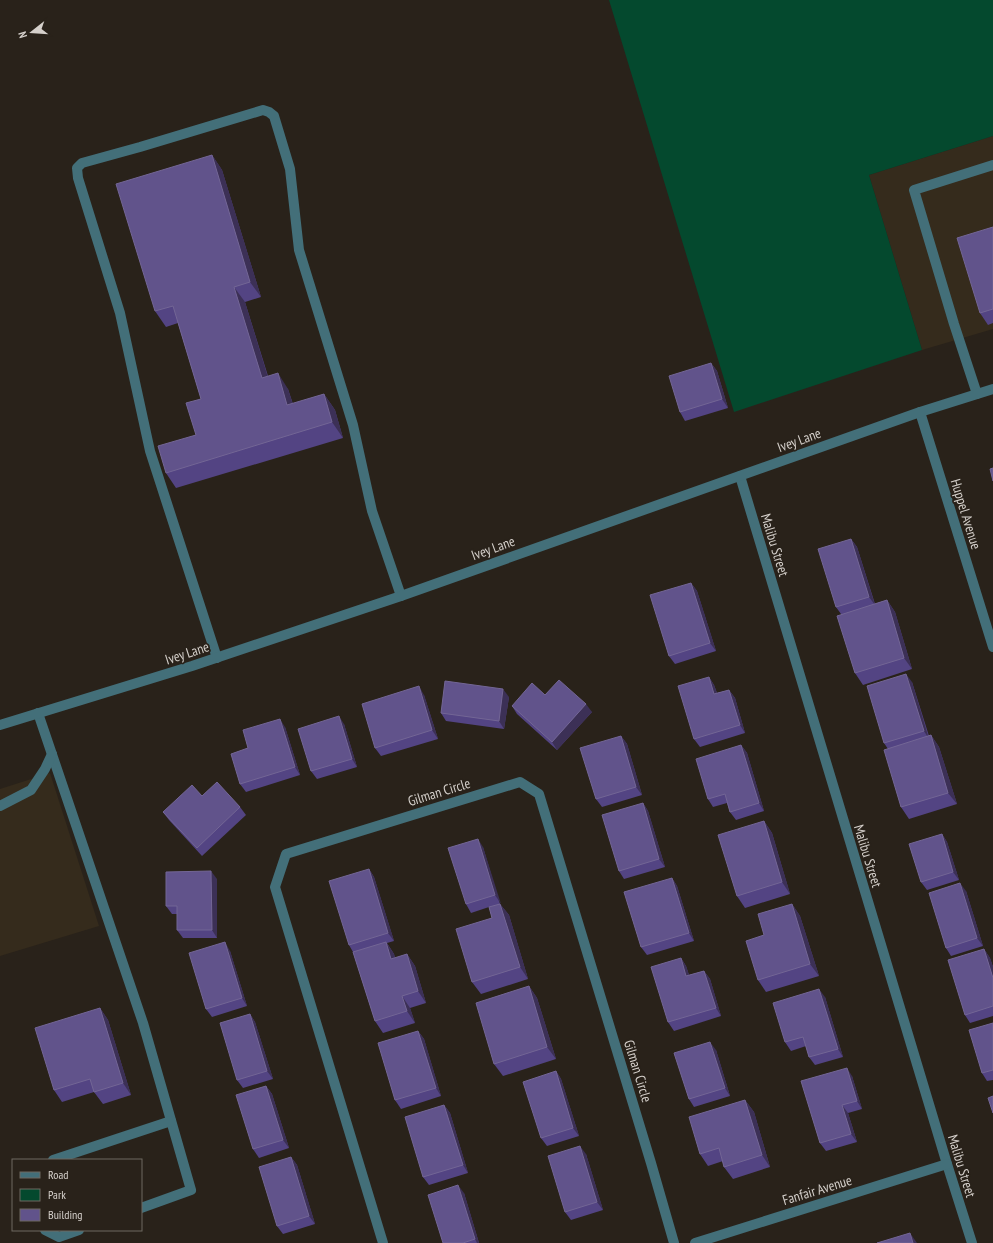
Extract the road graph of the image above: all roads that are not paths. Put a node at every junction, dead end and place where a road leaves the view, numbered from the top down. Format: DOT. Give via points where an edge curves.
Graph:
graph roads {
  1 [pos="993,165"];
  2 [pos="993,389"];
  3 [pos="978,394"];
  4 [pos="920,412"];
  5 [pos="740,476"];
  6 [pos="401,596"];
  7 [pos="993,647"];
  8 [pos="217,658"];
  9 [pos="38,714"];
  10 [pos="0,725"];
  11 [pos="52,754"];
  12 [pos="0,806"];
  13 [pos="171,1121"];
  14 [pos="56,1159"];
  15 [pos="947,1164"];
  16 [pos="142,1208"];
  17 [pos="47,1231"];
  18 [pos="76,1231"];
  19 [pos="383,1243"];
  20 [pos="674,1243"];
  21 [pos="695,1243"];
  22 [pos="972,1243"];
  1 -- 3 [label="street" via="914,190"];
  2 -- 3 [label="street, Ivey Lane"];
  3 -- 4 [label="street, Ivey Lane"];
  4 -- 5 [label="street, Ivey Lane"];
  4 -- 7 [label="street, Huppel Avenue"];
  5 -- 6 [label="street, Ivey Lane"];
  5 -- 15 [label="street, Malibu Street"];
  6 -- 8 [label="street, Ivey Lane"];
  6 -- 8 [label="street" via="372,510 353,425 299,250 290,169 274,116 263,110 82,164 77,168 78,178 120,314 150,451"];
  8 -- 9 [label="street, Ivey Lane"];
  9 -- 10 [label="street, Ivey Lane"];
  9 -- 11 [label="street"];
  11 -- 12 [label="street" via="31,790"];
  11 -- 13 [label="street" via="143,1023"];
  13 -- 14 [label="street"];
  13 -- 16 [label="street" via="191,1190"];
  15 -- 21 [label="street, Fanfair Avenue"];
  15 -- 22 [label="street, Malibu Street"];
  17 -- 18 [label="street" via="59,1237"];
  19 -- 20 [label="street, Gilman Circle" via="275,887 286,854 520,782 539,794"];
}
